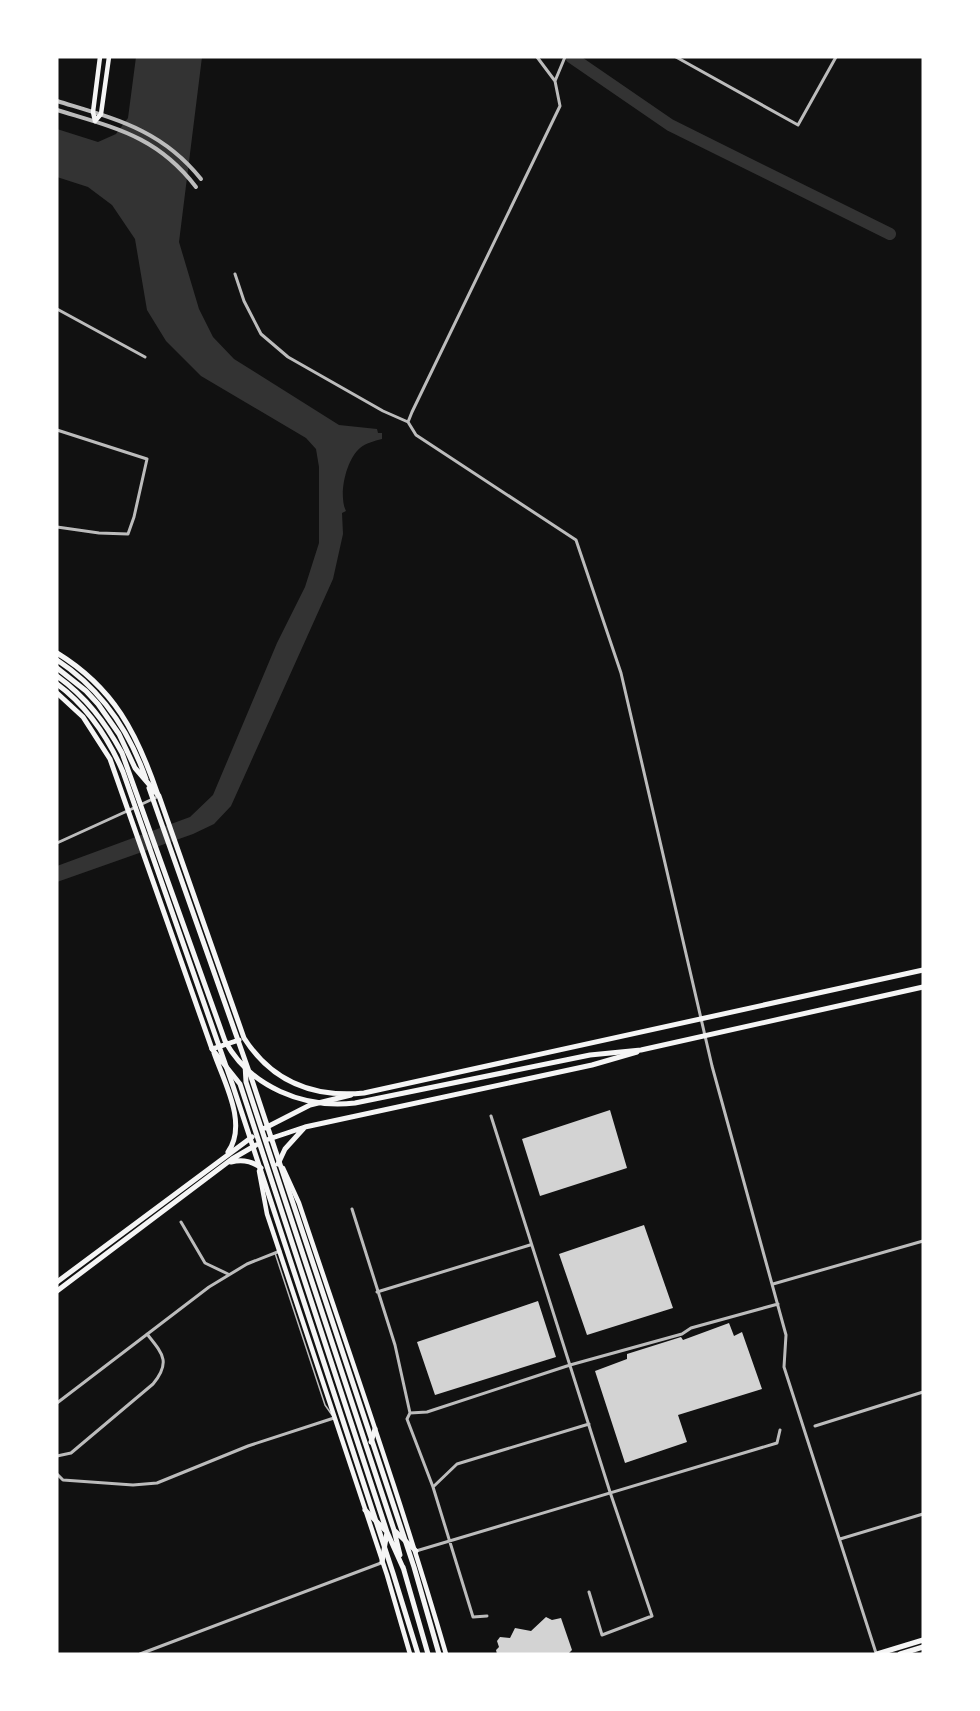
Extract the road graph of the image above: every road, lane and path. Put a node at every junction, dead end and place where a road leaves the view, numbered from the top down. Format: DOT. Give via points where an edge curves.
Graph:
graph roads {
  1 [pos="100,57"];
  2 [pos="109,57"];
  3 [pos="537,57"];
  4 [pos="676,57"];
  5 [pos="836,57"];
  6 [pos="565,59"];
  7 [pos="555,81"];
  8 [pos="57,101"];
  9 [pos="57,110"];
  10 [pos="93,112"];
  11 [pos="101,114"];
  12 [pos="96,122"];
  13 [pos="201,179"];
  14 [pos="196,187"];
  15 [pos="235,274"];
  16 [pos="57,309"];
  17 [pos="145,357"];
  18 [pos="408,422"];
  19 [pos="57,430"];
  20 [pos="57,527"];
  21 [pos="57,653"];
  22 [pos="57,660"];
  23 [pos="57,668"];
  24 [pos="57,676"];
  25 [pos="57,684"];
  26 [pos="57,693"];
  27 [pos="159,796"];
  28 [pos="141,805"];
  29 [pos="129,810"];
  30 [pos="57,843"];
  31 [pos="923,970"];
  32 [pos="923,987"];
  33 [pos="701,1019"];
  34 [pos="705,1036"];
  35 [pos="244,1038"];
  36 [pos="212,1049"];
  37 [pos="641,1050"];
  38 [pos="243,1083"];
  39 [pos="364,1093"];
  40 [pos="491,1116"];
  41 [pos="305,1127"];
  42 [pos="259,1132"];
  43 [pos="262,1142"];
  44 [pos="274,1146"];
  45 [pos="255,1153"];
  46 [pos="225,1156"];
  47 [pos="226,1164"];
  48 [pos="273,1175"];
  49 [pos="352,1209"];
  50 [pos="181,1222"];
  51 [pos="923,1241"];
  52 [pos="531,1245"];
  53 [pos="293,1246"];
  54 [pos="275,1252"];
  55 [pos="228,1274"];
  56 [pos="57,1282"];
  57 [pos="773,1284"];
  58 [pos="57,1291"];
  59 [pos="377,1292"];
  60 [pos="778,1304"];
  61 [pos="147,1334"];
  62 [pos="570,1365"];
  63 [pos="923,1392"];
  64 [pos="57,1403"];
  65 [pos="410,1413"];
  66 [pos="335,1418"];
  67 [pos="589,1424"];
  68 [pos="374,1426"];
  69 [pos="815,1426"];
  70 [pos="780,1430"];
  71 [pos="368,1452"];
  72 [pos="57,1456"];
  73 [pos="57,1474"];
  74 [pos="63,1480"];
  75 [pos="57,1483"];
  76 [pos="433,1487"];
  77 [pos="610,1492"];
  78 [pos="365,1510"];
  79 [pos="923,1514"];
  80 [pos="394,1530"];
  81 [pos="387,1533"];
  82 [pos="840,1539"];
  83 [pos="449,1541"];
  84 [pos="416,1551"];
  85 [pos="382,1562"];
  86 [pos="404,1570"];
  87 [pos="589,1592"];
  88 [pos="487,1616"];
  89 [pos="923,1640"];
  90 [pos="923,1647"];
  91 [pos="923,1653"];
  92 [pos="140,1654"];
  93 [pos="410,1654"];
  94 [pos="418,1654"];
  95 [pos="428,1654"];
  96 [pos="439,1654"];
  97 [pos="446,1654"];
  98 [pos="876,1654"];
  99 [pos="900,1654"];
  100 [pos="918,1654"];
  1 -- 10 [label="main road"];
  2 -- 11 [label="main road"];
  3 -- 7 [label="street"];
  4 -- 5 [label="street" via="798,125"];
  6 -- 7 [label="street"];
  7 -- 18 [label="street" via="560,106"];
  8 -- 10 [label="street"];
  9 -- 12 [label="street"];
  10 -- 11 [label="street"];
  10 -- 12 [label="main road"];
  11 -- 12 [label="main road"];
  11 -- 13 [label="street" via="157,138"];
  12 -- 14 [label="street" via="154,146 184,171"];
  15 -- 18 [label="street" via="261,334 288,357"];
  16 -- 17 [label="street"];
  18 -- 33 [label="street" via="416,435 576,540 621,673"];
  19 -- 20 [label="street" via="147,459 128,534"];
  21 -- 27 [label="main road" via="94,680 120,711 141,747"];
  22 -- 44 [label="main road" via="104,700 134,749"];
  23 -- 27 [label="main road" via="98,704 119,734 135,768"];
  24 -- 28 [label="main road" via="105,723 122,753"];
  25 -- 45 [label="main road" via="88,713 116,756"];
  26 -- 29 [label="main road" via="83,717 102,745 114,766"];
  27 -- 28 [label="street"];
  27 -- 35 [label="main road"];
  28 -- 29 [label="street"];
  28 -- 37 [label="main road" via="225,1041 245,1068 277,1090 314,1103 341,1105 590,1055"];
  29 -- 30 [label="street"];
  29 -- 36 [label="main road"];
  31 -- 33 [label="main road"];
  32 -- 34 [label="main road"];
  33 -- 34 [label="street"];
  33 -- 39 [label="main road"];
  34 -- 37 [label="main road"];
  34 -- 57 [label="street"];
  35 -- 36 [label="main road"];
  35 -- 38 [label="main road"];
  35 -- 39 [label="main road" via="266,1066 293,1083 328,1094"];
  36 -- 38 [label="main road"];
  36 -- 46 [label="main road" via="237,1125 235,1140"];
  37 -- 41 [label="main road" via="592,1065"];
  38 -- 42 [label="main road"];
  39 -- 42 [label="main road" via="310,1105"];
  40 -- 52 [label="street"];
  41 -- 43 [label="main road"];
  41 -- 48 [label="main road" via="285,1149"];
  42 -- 43 [label="main road"];
  42 -- 46 [label="main road"];
  43 -- 47 [label="main road"];
  43 -- 48 [label="main road"];
  44 -- 68 [label="main road" via="299,1203"];
  44 -- 96 [label="main road" via="414,1567"];
  45 -- 66 [label="main road" via="267,1214"];
  45 -- 94 [label="main road"];
  46 -- 56 [label="main road"];
  47 -- 48 [label="main road" via="252,1162"];
  47 -- 58 [label="main road"];
  48 -- 53 [label="main road"];
  48 -- 71 [label="main road"];
  49 -- 59 [label="street"];
  50 -- 55 [label="street" via="205,1263"];
  51 -- 57 [label="street"];
  52 -- 59 [label="street"];
  52 -- 62 [label="street"];
  53 -- 54 [label="street"];
  53 -- 81 [label="main road"];
  54 -- 55 [label="street"];
  54 -- 66 [label="lane" via="325,1405"];
  55 -- 61 [label="street"];
  57 -- 60 [label="street"];
  59 -- 65 [label="street" via="395,1345"];
  60 -- 62 [label="street"];
  60 -- 82 [label="street" via="786,1335 784,1367"];
  61 -- 64 [label="street"];
  61 -- 72 [label="street" via="163,1357 160,1375 71,1453"];
  62 -- 65 [label="street" via="427,1412"];
  62 -- 67 [label="street"];
  63 -- 69 [label="street"];
  65 -- 76 [label="street" via="407,1419"];
  66 -- 74 [label="street" via="248,1446 157,1483"];
  66 -- 78 [label="main road"];
  67 -- 76 [label="street" via="457,1464"];
  67 -- 77 [label="street"];
  68 -- 71 [label="main road"];
  68 -- 84 [label="main road"];
  70 -- 77 [label="street" via="777,1443"];
  71 -- 80 [label="main road"];
  73 -- 74 [label="street"];
  74 -- 75 [label="street"];
  76 -- 83 [label="street"];
  77 -- 83 [label="street"];
  77 -- 87 [label="street" via="652,1616 602,1635"];
  78 -- 81 [label="main road"];
  78 -- 85 [label="main road"];
  79 -- 82 [label="street"];
  80 -- 84 [label="main road"];
  80 -- 86 [label="main road"];
  81 -- 85 [label="main road"];
  81 -- 86 [label="main road"];
  82 -- 98 [label="street"];
  83 -- 84 [label="street"];
  83 -- 88 [label="street" via="473,1617"];
  84 -- 97 [label="main road"];
  85 -- 92 [label="street"];
  85 -- 93 [label="main road"];
  86 -- 95 [label="main road"];
  89 -- 98 [label="main road"];
  90 -- 99 [label="main road"];
  91 -- 100 [label="lane"];
}
